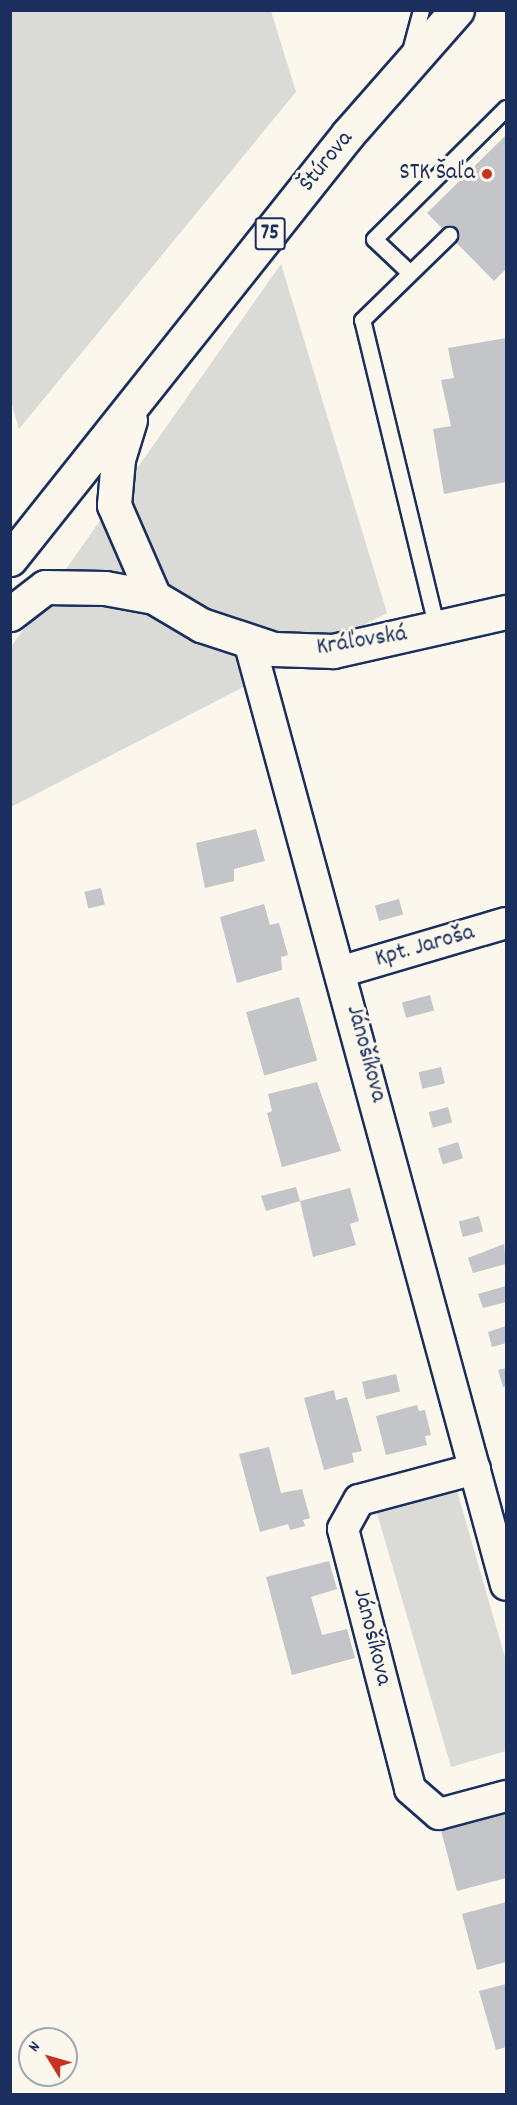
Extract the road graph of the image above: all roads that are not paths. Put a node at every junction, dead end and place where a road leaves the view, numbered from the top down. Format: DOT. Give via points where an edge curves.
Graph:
graph roads {
  1 [pos="421,10"];
  2 [pos="457,10"];
  3 [pos="406,66"];
  4 [pos="507,108"];
  5 [pos="449,235"];
  6 [pos="409,272"];
  7 [pos="135,404"];
  8 [pos="10,559"];
  9 [pos="154,597"];
  10 [pos="507,612"];
  11 [pos="10,614"];
  12 [pos="437,629"];
  13 [pos="249,641"];
  14 [pos="507,923"];
  15 [pos="343,971"];
  16 [pos="475,1469"];
  17 [pos="507,1585"];
  18 [pos="507,1796"];
  1 -- 3 [label="lane"];
  2 -- 3 [label="main road, Štúrova / 75"];
  3 -- 7 [label="main road, Štúrova / 75"];
  4 -- 6 [label="lane" via="374,239"];
  5 -- 6 [label="lane"];
  6 -- 12 [label="lane" via="362,320"];
  7 -- 8 [label="main road, 75"];
  7 -- 9 [label="main road, 75" via="117,459 114,505"];
  9 -- 11 [label="main road, Kráľovská" via="45,587"];
  9 -- 13 [label="main road, Kráľovská" via="201,625"];
  10 -- 12 [label="main road, Kráľovská"];
  12 -- 13 [label="main road, Kráľovská" via="333,651 294,651"];
  13 -- 15 [label="street, Jánošíkova"];
  14 -- 15 [label="street, Kpt. Jaroša"];
  15 -- 16 [label="street, Jánošíkova"];
  16 -- 17 [label="street, Jánošíkova"];
  16 -- 18 [label="street, Jánošíkova" via="359,1500 343,1528 410,1789 439,1814"];
}
